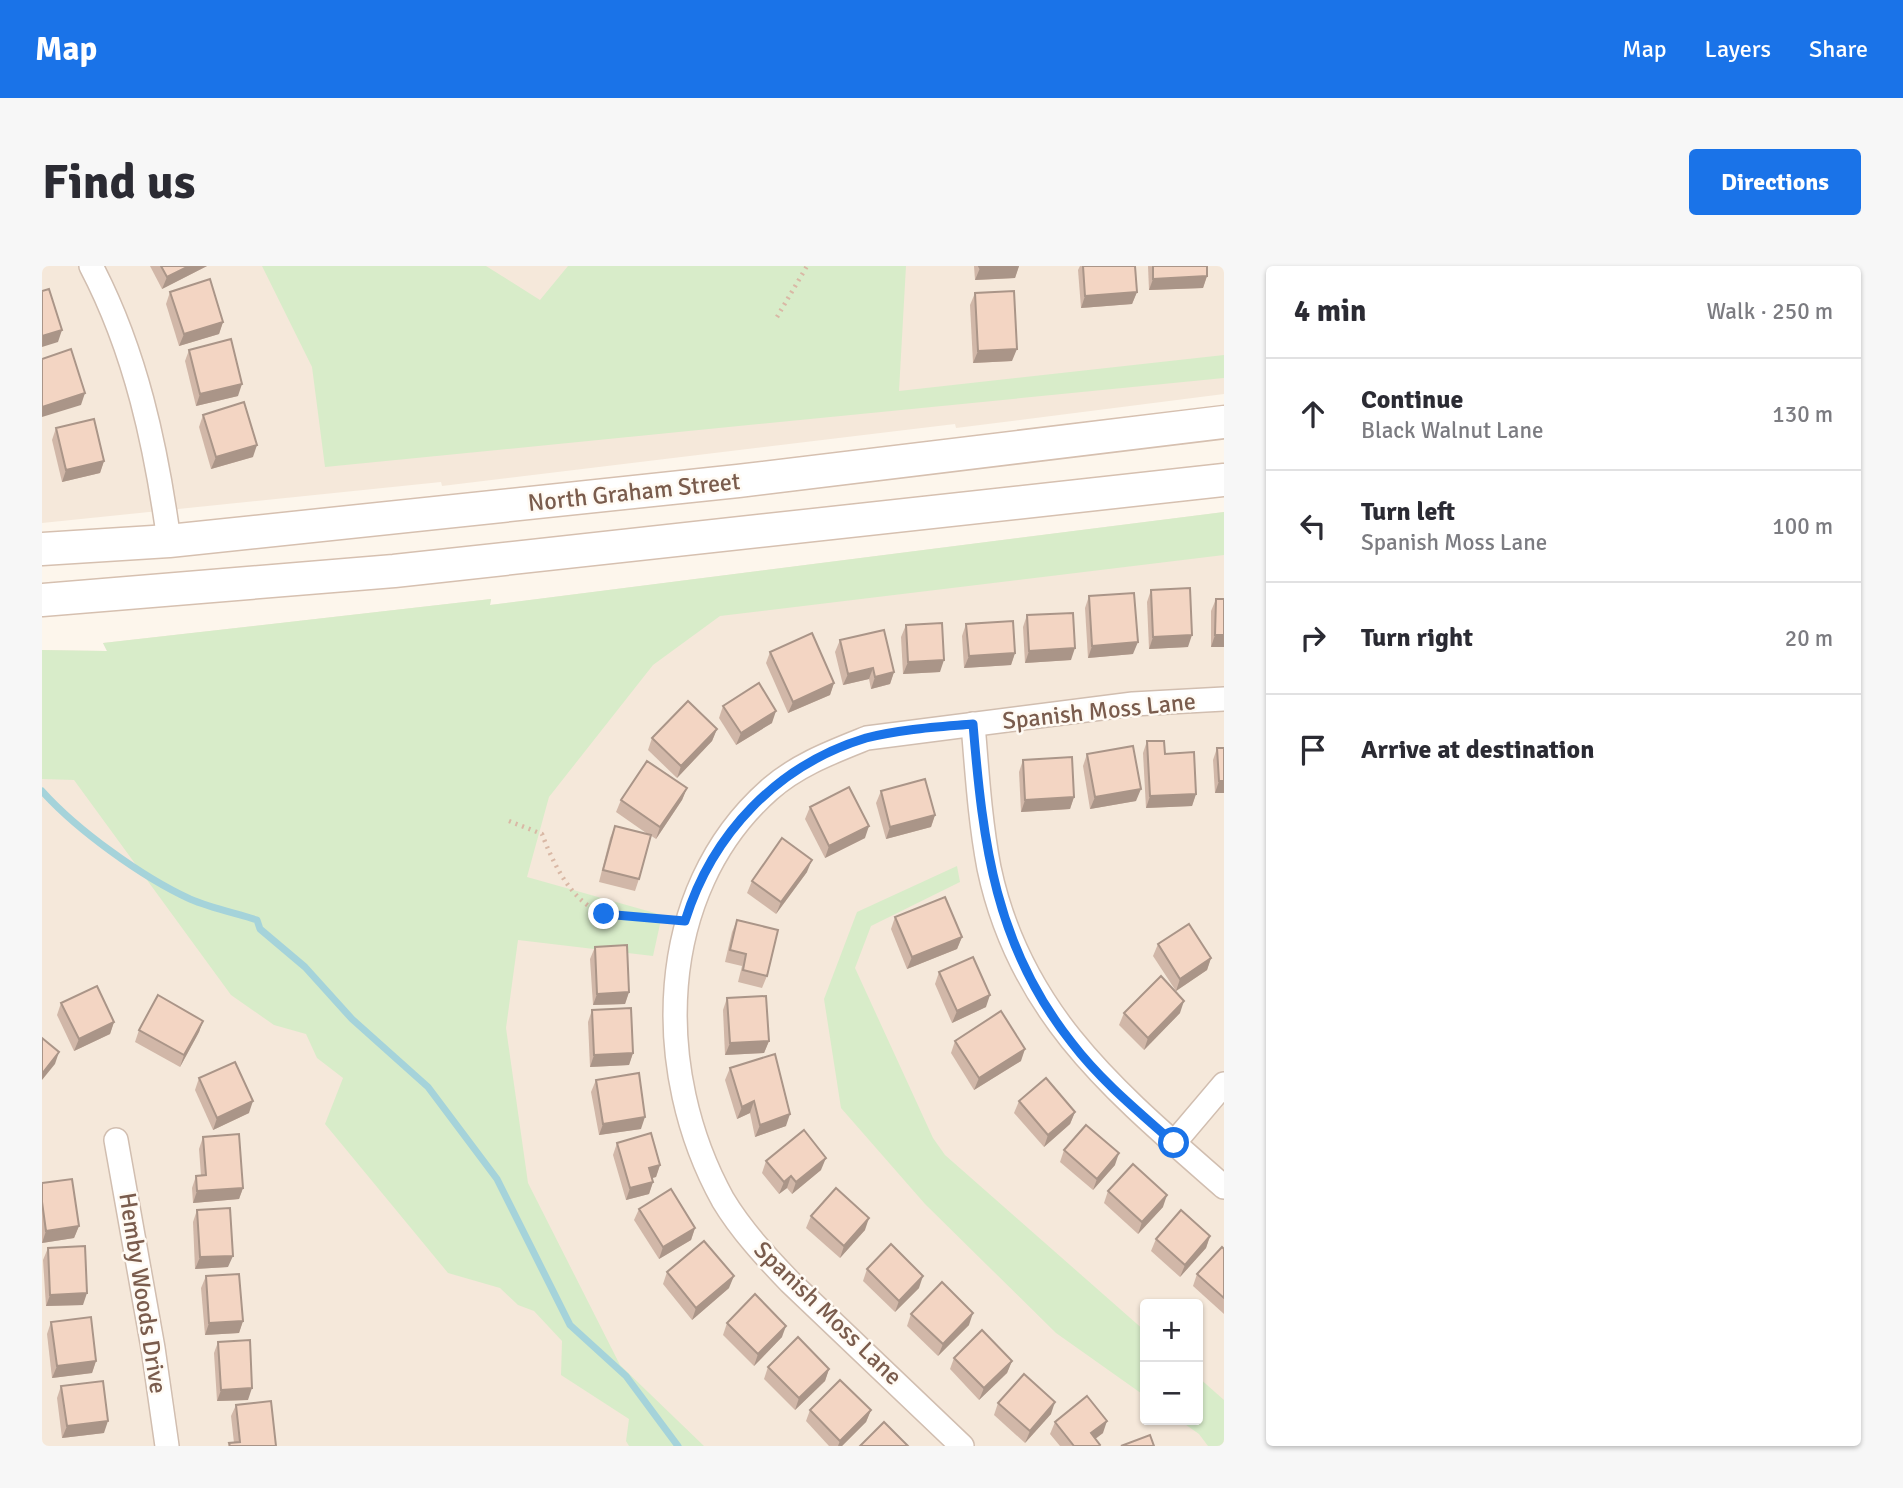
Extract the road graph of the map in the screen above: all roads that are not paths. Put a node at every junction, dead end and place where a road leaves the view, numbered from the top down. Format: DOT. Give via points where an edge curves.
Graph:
graph roads {
  1 [pos="91,266"];
  2 [pos="1224,422"];
  3 [pos="1224,480"];
  4 [pos="169,541"];
  5 [pos="42,549"];
  6 [pos="42,600"];
  7 [pos="1224,699"];
  8 [pos="973,724"];
  9 [pos="1224,1084"];
  10 [pos="117,1140"];
  11 [pos="1174,1143"];
  12 [pos="1224,1187"];
  13 [pos="167,1446"];
  14 [pos="962,1446"];
  1 -- 4 [label="street" via="142,397"];
  2 -- 4 [label="main road, North Graham Street" via="738,481"];
  3 -- 6 [label="main road" via="394,571"];
  4 -- 5 [label="main road, North Graham Street"];
  7 -- 8 [label="street, Spanish Moss Lane" via="1133,704"];
  8 -- 11 [label="street" via="989,866 1009,932 1038,996 1090,1065"];
  8 -- 14 [label="street, Spanish Moss Lane" via="867,738 797,770 744,814 720,845 685,921 678,957 678,1049 685,1105 724,1201 790,1282"];
  9 -- 11 [label="street"];
  10 -- 13 [label="street, Hemby Woods Drive"];
  11 -- 12 [label="street"];
}
